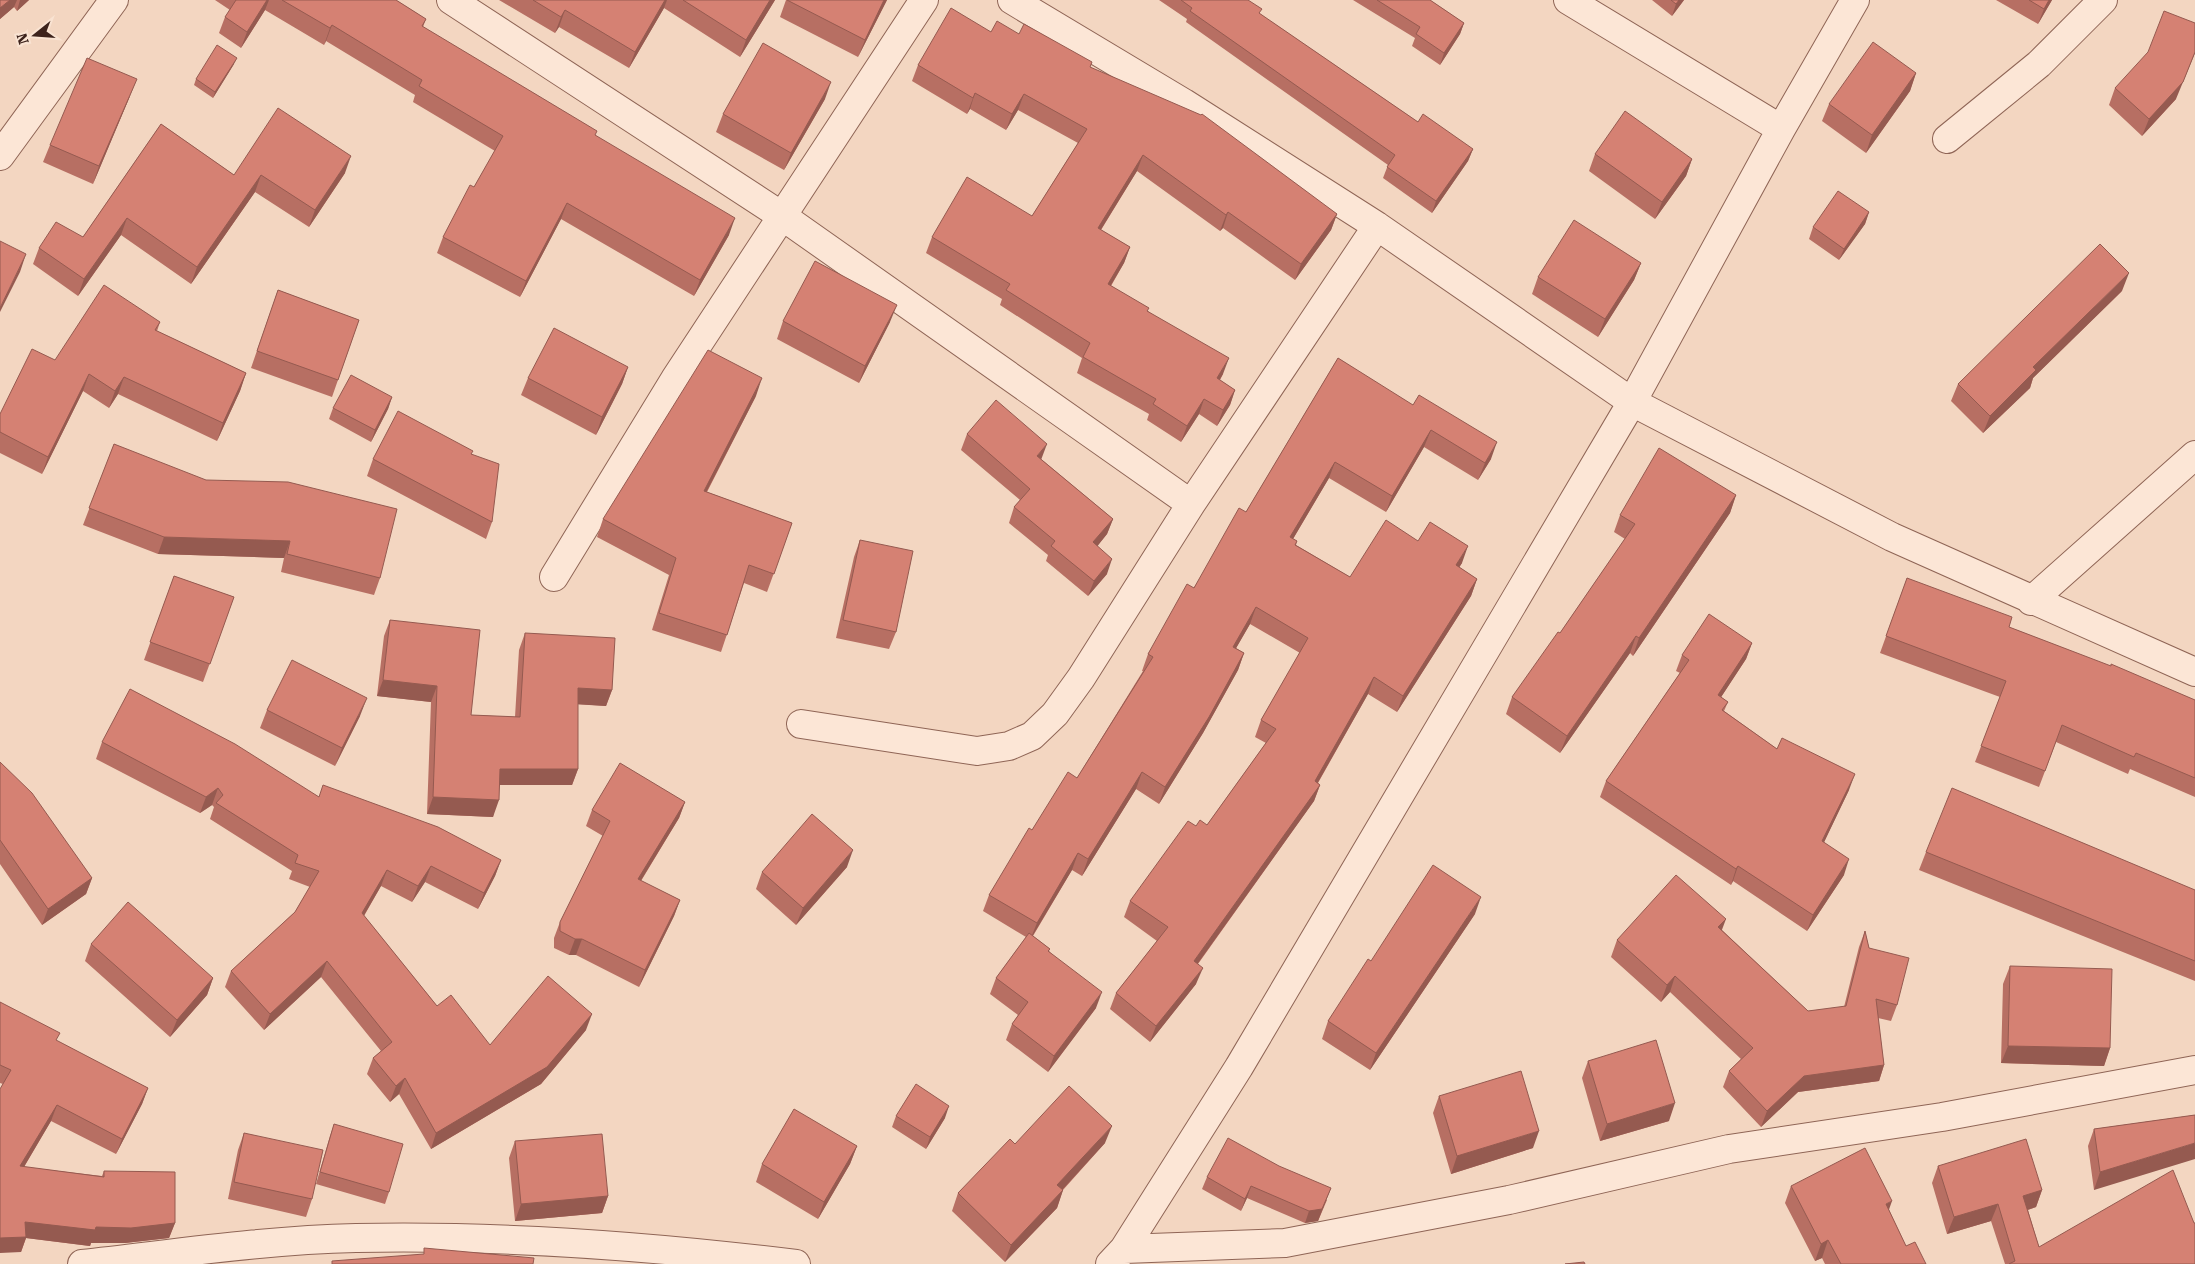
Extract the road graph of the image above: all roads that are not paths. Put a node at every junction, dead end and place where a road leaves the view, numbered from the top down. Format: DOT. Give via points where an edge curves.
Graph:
graph roads {
  1 [pos="114,0"];
  2 [pos="451,0"];
  3 [pos="924,0"];
  4 [pos="1012,0"];
  5 [pos="1568,0"];
  6 [pos="1855,0"];
  7 [pos="2102,0"];
  8 [pos="1781,129"];
  9 [pos="1947,139"];
  10 [pos="4,148"];
  11 [pos="782,216"];
  12 [pos="1377,226"];
  13 [pos="1632,402"];
  14 [pos="2195,455"];
  15 [pos="1191,504"];
  16 [pos="554,577"];
  17 [pos="2031,601"];
  18 [pos="2195,672"];
  19 [pos="801,724"];
  20 [pos="2195,1070"];
  21 [pos="1117,1257"];
  22 [pos="82,1264"];
  23 [pos="796,1264"];
  1 -- 10 [label="street"];
  2 -- 11 [label="street"];
  3 -- 11 [label="street"];
  4 -- 12 [label="street" via="1184,103"];
  5 -- 8 [label="street"];
  6 -- 8 [label="street"];
  7 -- 9 [label="street" via="2039,64"];
  8 -- 13 [label="street"];
  11 -- 15 [label="street"];
  11 -- 16 [label="street" via="675,379"];
  12 -- 13 [label="street"];
  12 -- 15 [label="street"];
  13 -- 17 [label="street" via="1892,537"];
  13 -- 21 [label="street" via="1238,1067"];
  14 -- 17 [label="street"];
  15 -- 19 [label="street" via="1081,678 1055,714 1032,736 1009,746 977,751"];
  17 -- 18 [label="street"];
  20 -- 21 [label="street" via="1942,1117 1729,1150 1509,1200 1285,1244"];
  22 -- 23 [label="street" via="253,1245 356,1238 511,1240 707,1253"];
}
